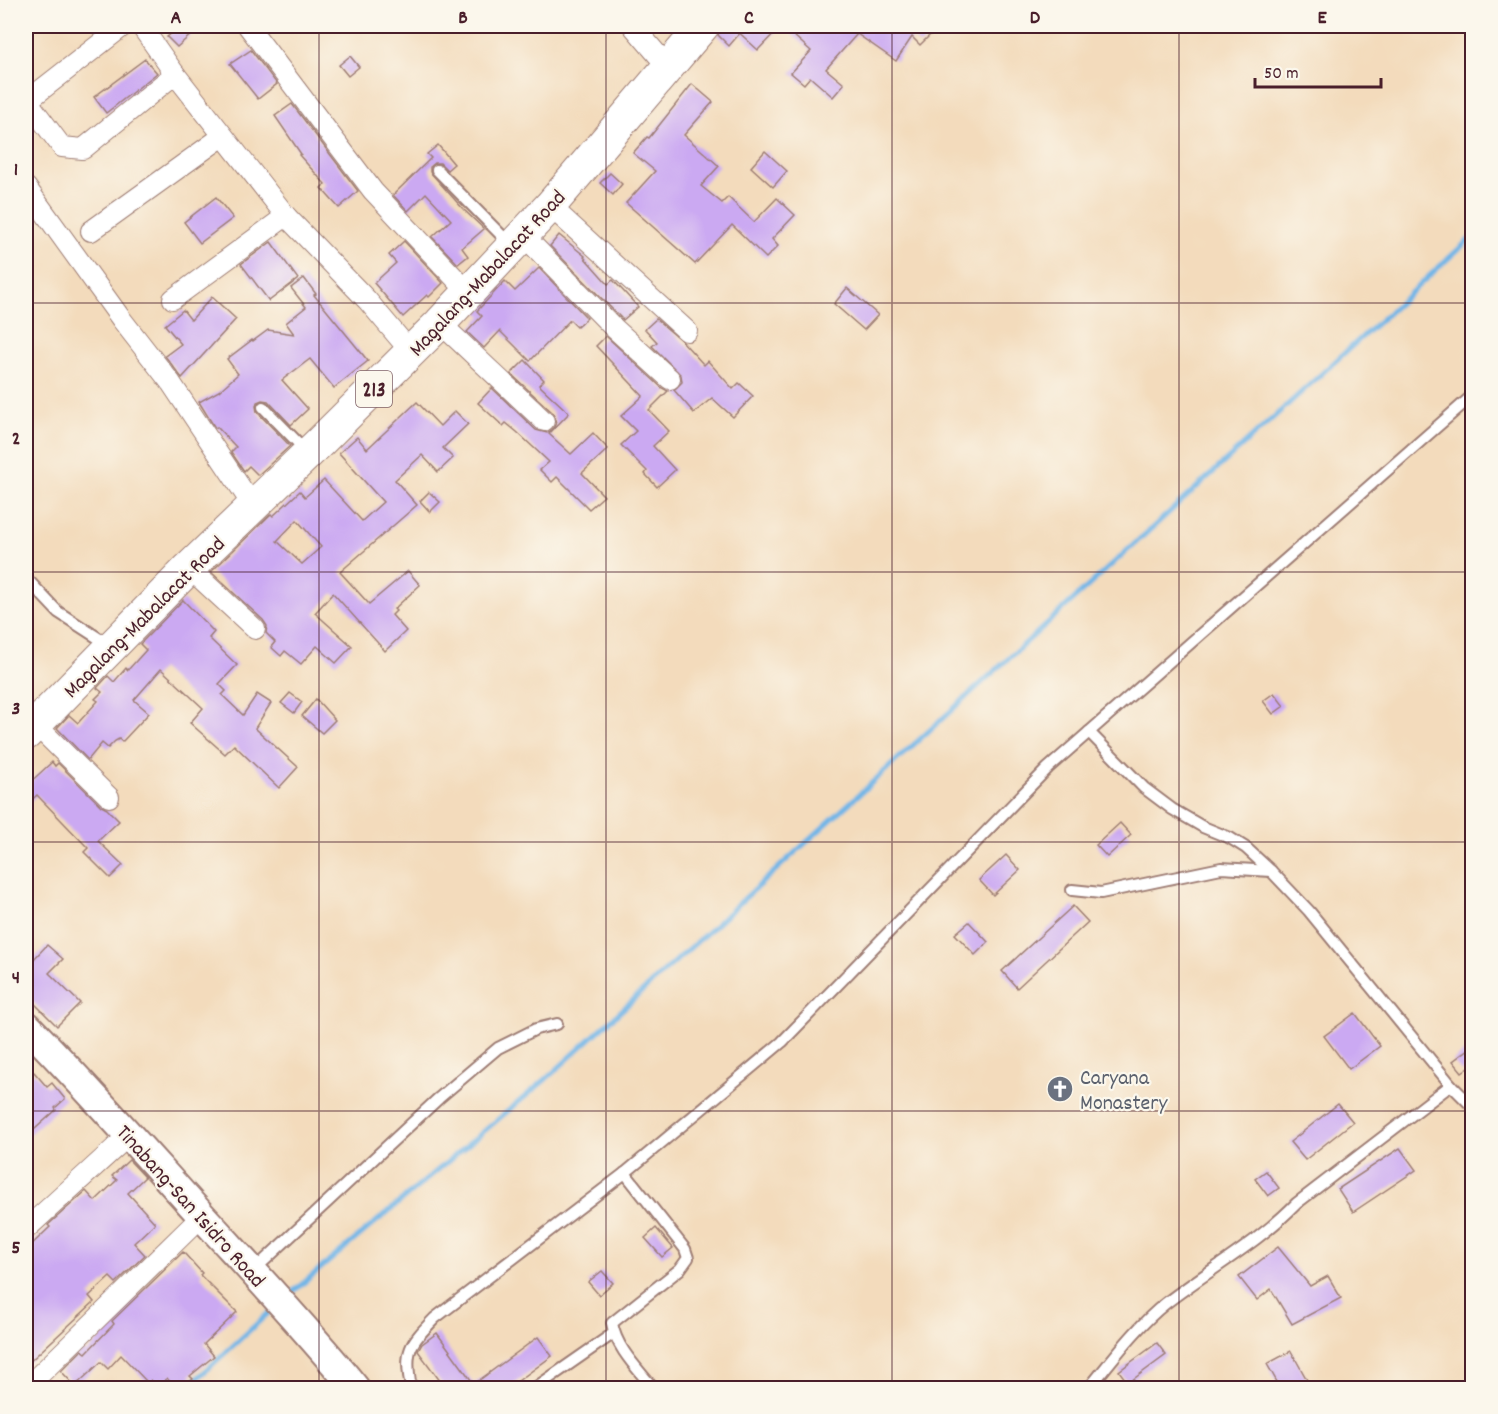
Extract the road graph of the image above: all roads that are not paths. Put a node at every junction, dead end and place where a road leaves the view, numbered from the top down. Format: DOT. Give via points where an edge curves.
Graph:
graph roads {
  1 [pos="123,26"];
  2 [pos="141,26"];
  3 [pos="248,26"];
  4 [pos="633,26"];
  5 [pos="696,28"];
  6 [pos="668,67"];
  7 [pos="175,74"];
  8 [pos="26,100"];
  9 [pos="223,136"];
  10 [pos="437,170"];
  11 [pos="26,186"];
  12 [pos="550,206"];
  13 [pos="286,216"];
  14 [pos="91,231"];
  15 [pos="517,240"];
  16 [pos="468,292"];
  17 [pos="173,299"];
  18 [pos="440,323"];
  19 [pos="687,331"];
  20 [pos="411,352"];
  21 [pos="670,379"];
  22 [pos="1473,396"];
  23 [pos="264,407"];
  24 [pos="544,421"];
  25 [pos="309,453"];
  26 [pos="253,506"];
  27 [pos="189,568"];
  28 [pos="26,579"];
  29 [pos="255,629"];
  30 [pos="111,646"];
  31 [pos="30,729"];
  32 [pos="1089,732"];
  33 [pos="109,797"];
  34 [pos="1271,871"];
  35 [pos="1072,890"];
  36 [pos="26,1024"];
  37 [pos="557,1024"];
  38 [pos="1451,1084"];
  39 [pos="1473,1106"];
  40 [pos="129,1135"];
  41 [pos="625,1173"];
  42 [pos="202,1216"];
  43 [pos="26,1229"];
  44 [pos="252,1271"];
  45 [pos="614,1333"];
  46 [pos="26,1389"];
  47 [pos="355,1389"];
  48 [pos="411,1389"];
  49 [pos="535,1389"];
  50 [pos="653,1389"];
  51 [pos="1089,1389"];
  1 -- 8 [label="street"];
  2 -- 7 [label="street"];
  3 -- 16 [label="street" via="373,190"];
  4 -- 6 [label="street"];
  5 -- 6 [label="main road, Magalang-Mabalacat Road / 213"];
  6 -- 12 [label="main road, Magalang-Mabalacat Road / 213"];
  7 -- 8 [label="street" via="83,149 62,147"];
  7 -- 9 [label="street"];
  9 -- 13 [label="street"];
  9 -- 14 [label="street"];
  10 -- 15 [label="lane"];
  11 -- 26 [label="street" via="171,383"];
  12 -- 15 [label="main road, Magalang-Mabalacat Road / 213"];
  12 -- 19 [label="street"];
  13 -- 17 [label="street"];
  13 -- 20 [label="street"];
  15 -- 16 [label="main road, Magalang-Mabalacat Road / 213"];
  15 -- 21 [label="street"];
  16 -- 18 [label="main road, Magalang-Mabalacat Road / 213"];
  18 -- 20 [label="main road, Magalang-Mabalacat Road / 213"];
  18 -- 24 [label="street"];
  20 -- 25 [label="main road, Magalang-Mabalacat Road / 213"];
  22 -- 32 [label="lane"];
  23 -- 25 [label="lane"];
  25 -- 26 [label="main road, Magalang-Mabalacat Road / 213"];
  26 -- 27 [label="main road, Magalang-Mabalacat Road / 213"];
  27 -- 29 [label="street"];
  27 -- 30 [label="main road, Magalang-Mabalacat Road / 213"];
  28 -- 30 [label="lane" via="58,612"];
  30 -- 31 [label="main road, Magalang-Mabalacat Road / 213"];
  31 -- 33 [label="street"];
  32 -- 34 [label="lane" via="1144,788 1172,809 1246,848"];
  32 -- 41 [label="lane" via="1039,777 782,1042"];
  34 -- 35 [label="lane" via="1221,868 1101,893"];
  34 -- 38 [label="lane" via="1309,911"];
  36 -- 40 [label="street, Tinabang-San Isidro Road"];
  37 -- 44 [label="lane" via="536,1029 498,1048"];
  38 -- 39 [label="lane"];
  38 -- 51 [label="lane" via="1297,1203 1276,1225 1165,1304 1141,1326"];
  40 -- 42 [label="street, Tinabang-San Isidro Road"];
  40 -- 43 [label="street"];
  41 -- 45 [label="lane" via="686,1249 688,1258 680,1269 612,1323"];
  41 -- 48 [label="lane" via="435,1318 413,1340 406,1365"];
  42 -- 44 [label="street, Tinabang-San Isidro Road"];
  42 -- 46 [label="street"];
  44 -- 47 [label="street, Tinabang-San Isidro Road"];
  45 -- 49 [label="lane"];
  45 -- 50 [label="lane"];
}
